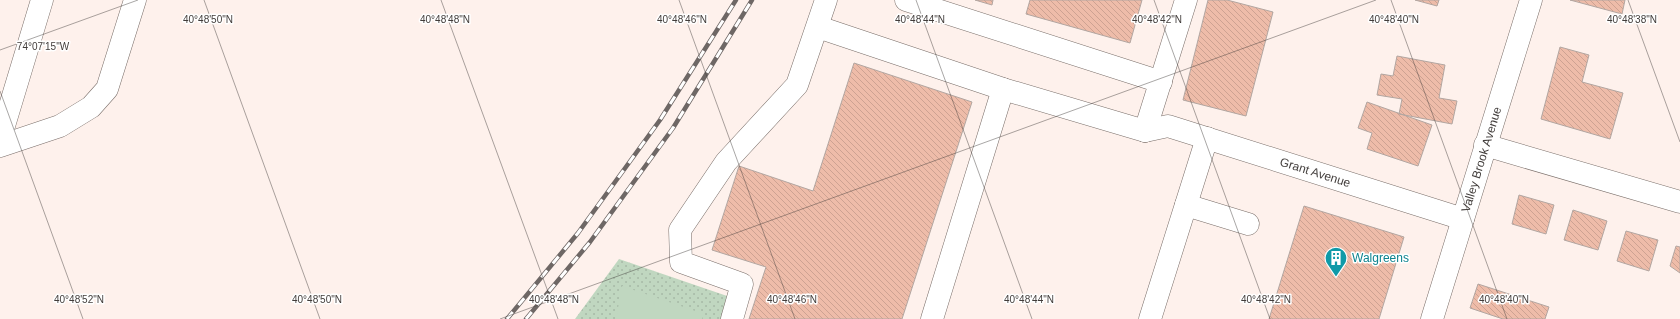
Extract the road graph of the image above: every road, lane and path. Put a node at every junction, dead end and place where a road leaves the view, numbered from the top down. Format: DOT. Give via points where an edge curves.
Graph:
graph roads {
  1 [pos="42,0"];
  2 [pos="135,0"];
  3 [pos="826,0"];
  4 [pos="906,0"];
  5 [pos="1186,0"];
  6 [pos="1531,0"];
  7 [pos="818,27"];
  8 [pos="1161,82"];
  9 [pos="1003,89"];
  10 [pos="1145,131"];
  11 [pos="1207,138"];
  12 [pos="0,139"];
  13 [pos="1485,145"];
  14 [pos="0,146"];
  15 [pos="1680,202"];
  16 [pos="1186,205"];
  17 [pos="1463,219"];
  18 [pos="1248,224"];
  19 [pos="732,319"];
  20 [pos="932,319"];
  21 [pos="1150,319"];
  22 [pos="1432,319"];
  1 -- 12 [label="street"];
  2 -- 14 [label="street" via="107,89 91,107 60,126"];
  3 -- 7 [label="street"];
  4 -- 8 [label="street"];
  5 -- 8 [label="street"];
  6 -- 13 [label="street, Valley Brook Avenue"];
  7 -- 9 [label="street"];
  7 -- 19 [label="street" via="797,85 726,162 680,230 680,262 742,284"];
  8 -- 10 [label="street"];
  9 -- 10 [label="street"];
  9 -- 20 [label="street"];
  10 -- 11 [label="street, Grant Avenue" via="1168,126"];
  11 -- 16 [label="street"];
  11 -- 17 [label="street, Grant Avenue"];
  13 -- 15 [label="street"];
  13 -- 17 [label="street, Valley Brook Avenue"];
  16 -- 18 [label="street"];
  16 -- 21 [label="street"];
  17 -- 22 [label="street, Valley Brook Avenue"];
}
